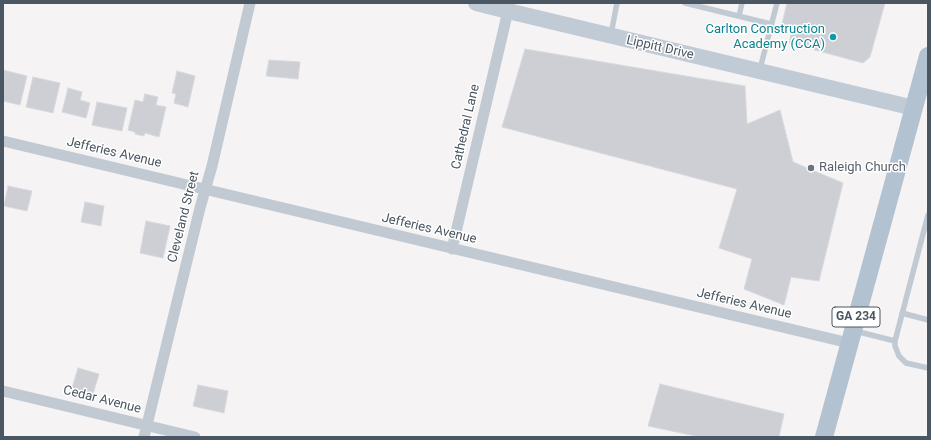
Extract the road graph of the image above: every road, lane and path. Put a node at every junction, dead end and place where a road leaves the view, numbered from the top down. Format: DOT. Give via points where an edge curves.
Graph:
graph roads {
  1 [pos="250,3"];
  2 [pos="476,3"];
  3 [pos="618,3"];
  4 [pos="685,3"];
  5 [pos="742,3"];
  6 [pos="777,3"];
  7 [pos="704,5"];
  8 [pos="508,11"];
  9 [pos="739,16"];
  10 [pos="771,24"];
  11 [pos="610,36"];
  12 [pos="928,56"];
  13 [pos="759,71"];
  14 [pos="914,108"];
  15 [pos="3,141"];
  16 [pos="205,190"];
  17 [pos="928,215"];
  18 [pos="452,249"];
  19 [pos="902,314"];
  20 [pos="928,320"];
  21 [pos="851,337"];
  22 [pos="895,341"];
  23 [pos="928,368"];
  24 [pos="3,391"];
  25 [pos="147,426"];
  26 [pos="144,437"];
  27 [pos="195,437"];
  28 [pos="824,437"];
  1 -- 16 [label="street, Cleveland Street"];
  2 -- 8 [label="street, Lippitt Drive"];
  3 -- 11 [label="lane"];
  4 -- 7 [label="lane"];
  5 -- 9 [label="lane"];
  6 -- 10 [label="lane"];
  7 -- 9 [label="lane"];
  8 -- 11 [label="street, Lippitt Drive"];
  8 -- 18 [label="street, Cathedral Lane"];
  9 -- 10 [label="lane"];
  10 -- 13 [label="lane"];
  11 -- 13 [label="street, Lippitt Drive"];
  12 -- 14 [label="main road, GA 234"];
  13 -- 14 [label="street, Lippitt Drive"];
  14 -- 21 [label="main road, GA 234"];
  15 -- 16 [label="street, Jefferies Avenue"];
  16 -- 18 [label="street, Jefferies Avenue"];
  16 -- 25 [label="street, Cleveland Street"];
  17 -- 19 [label="lane"];
  18 -- 21 [label="street, Jefferies Avenue"];
  19 -- 20 [label="lane"];
  19 -- 22 [label="lane"];
  21 -- 22 [label="lane"];
  21 -- 28 [label="main road, GA 234"];
  22 -- 23 [label="lane" via="896,352 902,360"];
  24 -- 25 [label="street, Cedar Avenue"];
  25 -- 26 [label="street, Cleveland Street"];
  25 -- 27 [label="street, Cedar Avenue"];
}
